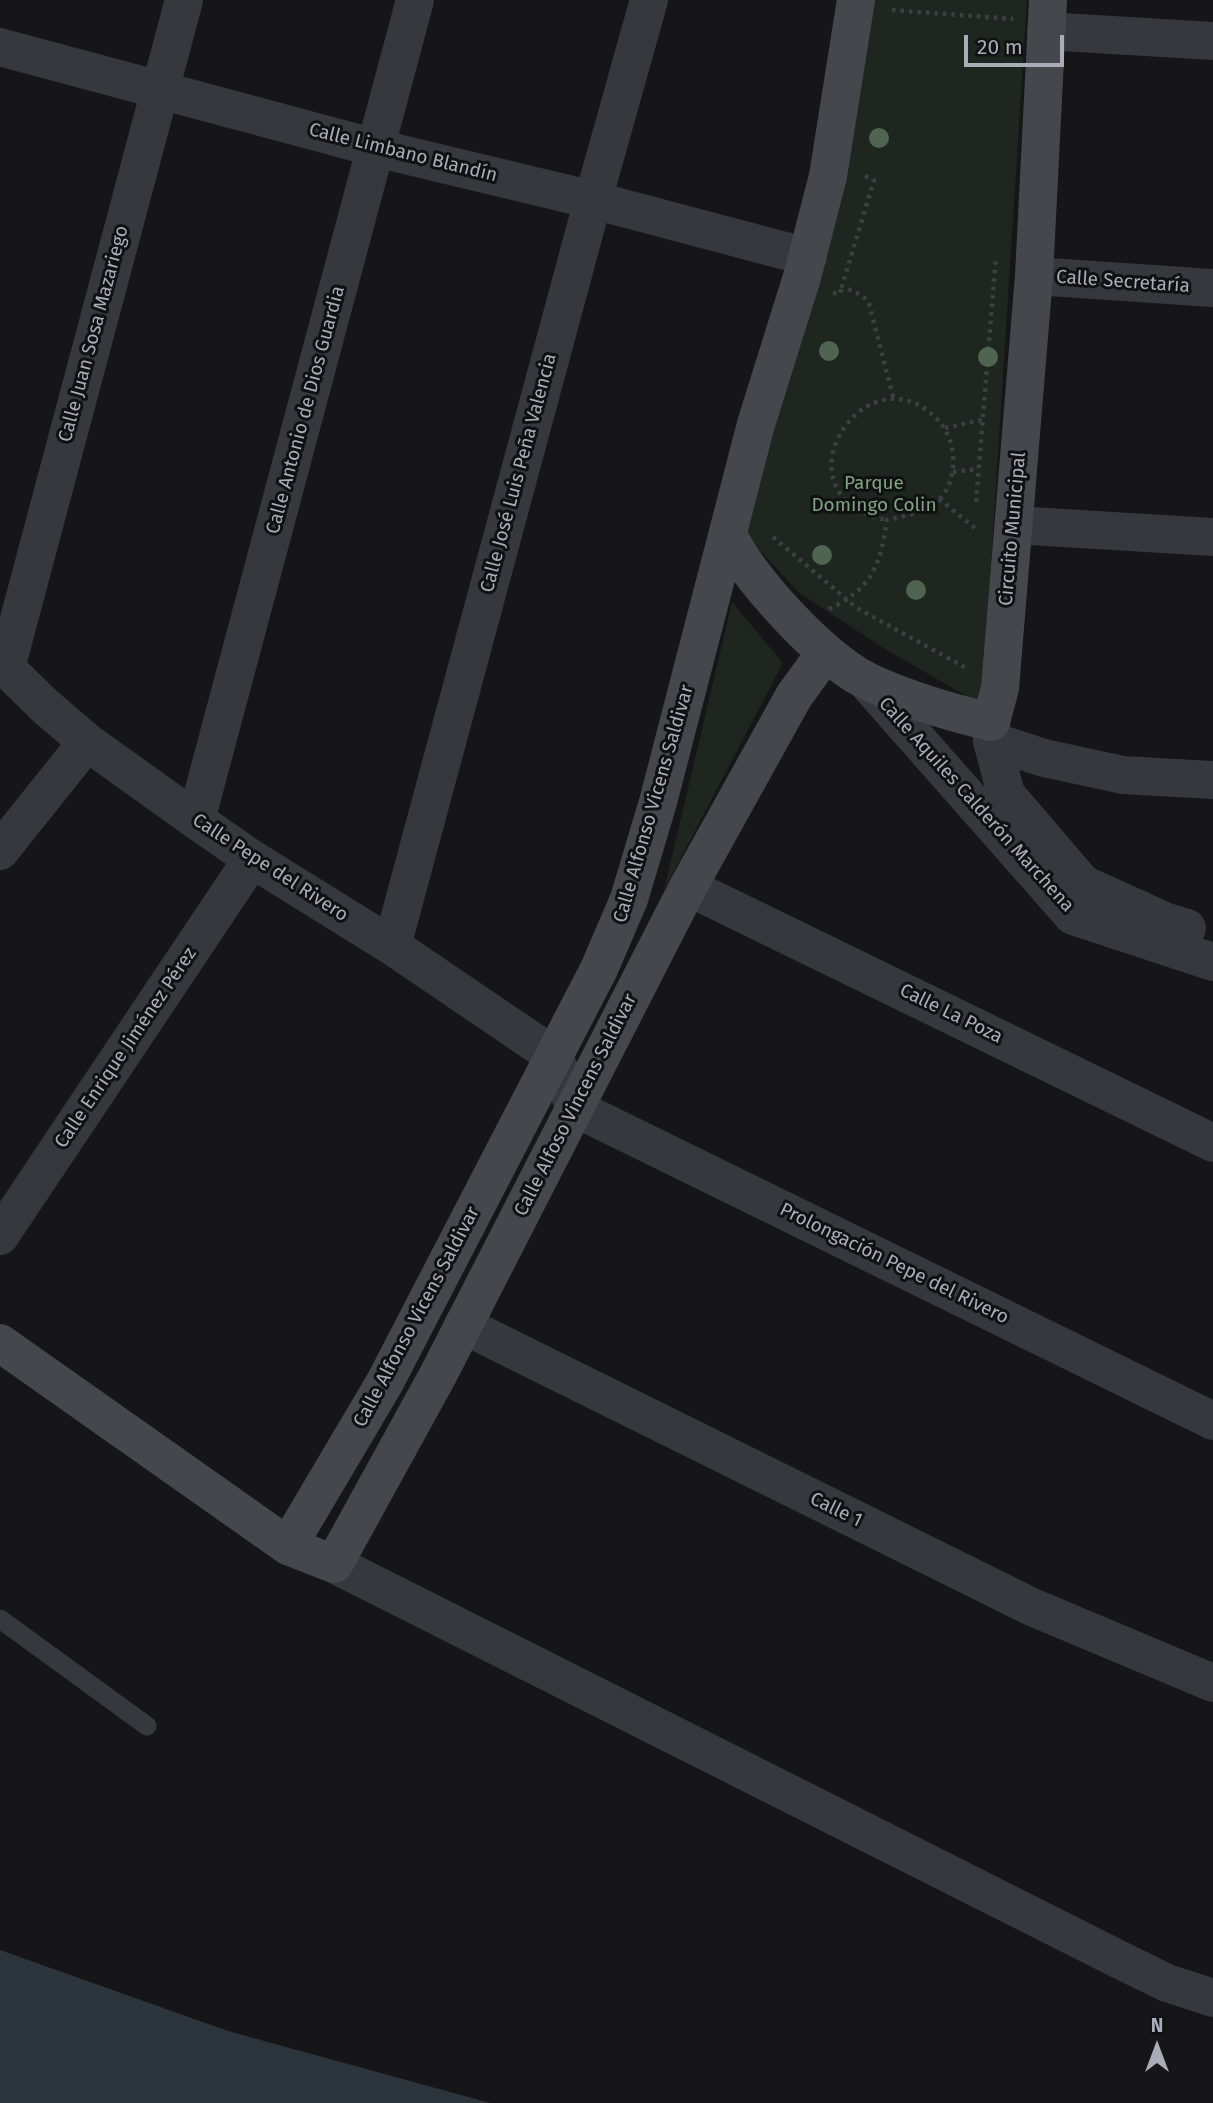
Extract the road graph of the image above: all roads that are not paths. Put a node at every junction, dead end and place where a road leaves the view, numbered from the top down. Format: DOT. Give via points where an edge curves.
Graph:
graph roads {
  1 [pos="184,0"];
  2 [pos="415,0"];
  3 [pos="649,0"];
  4 [pos="874,5"];
  5 [pos="1027,17"];
  6 [pos="1213,41"];
  7 [pos="0,47"];
  8 [pos="159,89"];
  9 [pos="376,148"];
  10 [pos="593,200"];
  11 [pos="808,257"];
  12 [pos="1034,276"];
  13 [pos="1213,288"];
  14 [pos="1014,525"];
  15 [pos="728,534"];
  16 [pos="1213,537"];
  17 [pos="826,652"];
  18 [pos="3,665"];
  19 [pos="864,679"];
  20 [pos="992,732"];
  21 [pos="87,742"];
  22 [pos="1213,780"];
  23 [pos="196,820"];
  24 [pos="0,851"];
  25 [pos="252,859"];
  26 [pos="688,887"];
  27 [pos="1213,935"];
  28 [pos="392,946"];
  29 [pos="1213,962"];
  30 [pos="554,1056"];
  31 [pos="575,1108"];
  32 [pos="1213,1143"];
  33 [pos="0,1236"];
  34 [pos="463,1325"];
  35 [pos="0,1342"];
  36 [pos="1213,1421"];
  37 [pos="288,1546"];
  38 [pos="334,1564"];
  39 [pos="0,1619"];
  40 [pos="1213,1684"];
  41 [pos="147,1726"];
  42 [pos="1213,1998"];
  1 -- 8 [label="street, Calle Juan Sosa Mazariego"];
  2 -- 9 [label="street, Calle Antonio de Dios Guardia"];
  3 -- 10 [label="street, Calle José Luis Peña Valencia"];
  4 -- 11 [label="main road, Calle Alfonso Vicens Saldivar"];
  5 -- 6 [label="street"];
  5 -- 12 [label="main road, Circuito Municipal"];
  7 -- 8 [label="street, Calle Limbano Blandín"];
  8 -- 9 [label="street, Calle Limbano Blandín"];
  8 -- 18 [label="street, Calle Juan Sosa Mazariego"];
  9 -- 10 [label="street, Calle Limbano Blandín"];
  9 -- 23 [label="street, Calle Antonio de Dios Guardia"];
  10 -- 11 [label="street, Calle Limbano Blandín"];
  10 -- 28 [label="street, Calle José Luis Peña Valencia"];
  11 -- 15 [label="main road, Calle Alfonso Vicens Saldivar" via="756,424"];
  12 -- 13 [label="street, Calle Secretaría"];
  12 -- 14 [label="main road, Circuito Municipal"];
  14 -- 16 [label="street"];
  14 -- 20 [label="main road, Circuito Municipal"];
  15 -- 17 [label="main road" via="735,552 764,589"];
  15 -- 30 [label="main road, Calle Alfonso Vicens Saldivar" via="629,899 599,970"];
  17 -- 19 [label="main road"];
  17 -- 26 [label="main road, Calle Alfoso Vincens Saldivar" via="794,696"];
  18 -- 21 [label="street, Calle Pepe del Rivero"];
  19 -- 20 [label="main road"];
  19 -- 29 [label="street, Calle Aquiles Calderón Marchena" via="1073,916"];
  20 -- 22 [label="street" via="1044,758 1123,775"];
  20 -- 27 [label="street, Calle Aquiles Calderón Marchena" via="1006,794 1083,884 1167,922"];
  21 -- 23 [label="street, Calle Pepe del Rivero"];
  21 -- 24 [label="street"];
  23 -- 25 [label="street, Calle Pepe del Rivero"];
  25 -- 28 [label="street, Calle Pepe del Rivero"];
  25 -- 33 [label="street, Calle Enrique Jiménez Pérez"];
  26 -- 31 [label="main road, Calle Alfoso Vincens Saldivar"];
  26 -- 32 [label="street, Calle La Poza"];
  28 -- 30 [label="street, Calle Pepe del Rivero"];
  30 -- 31 [label="street"];
  30 -- 37 [label="main road, Calle Alfonso Vicens Saldivar" via="385,1382"];
  31 -- 34 [label="main road, Calle Alfoso Vincens Saldivar"];
  31 -- 36 [label="street, Prolongación Pepe del Rivero"];
  34 -- 38 [label="main road, Calle Alfoso Vincens Saldivar"];
  34 -- 40 [label="street, Calle 1" via="1032,1607"];
  35 -- 37 [label="main road"];
  37 -- 38 [label="main road"];
  38 -- 42 [label="street" via="1167,1983"];
  39 -- 41 [label="lane"];
}
